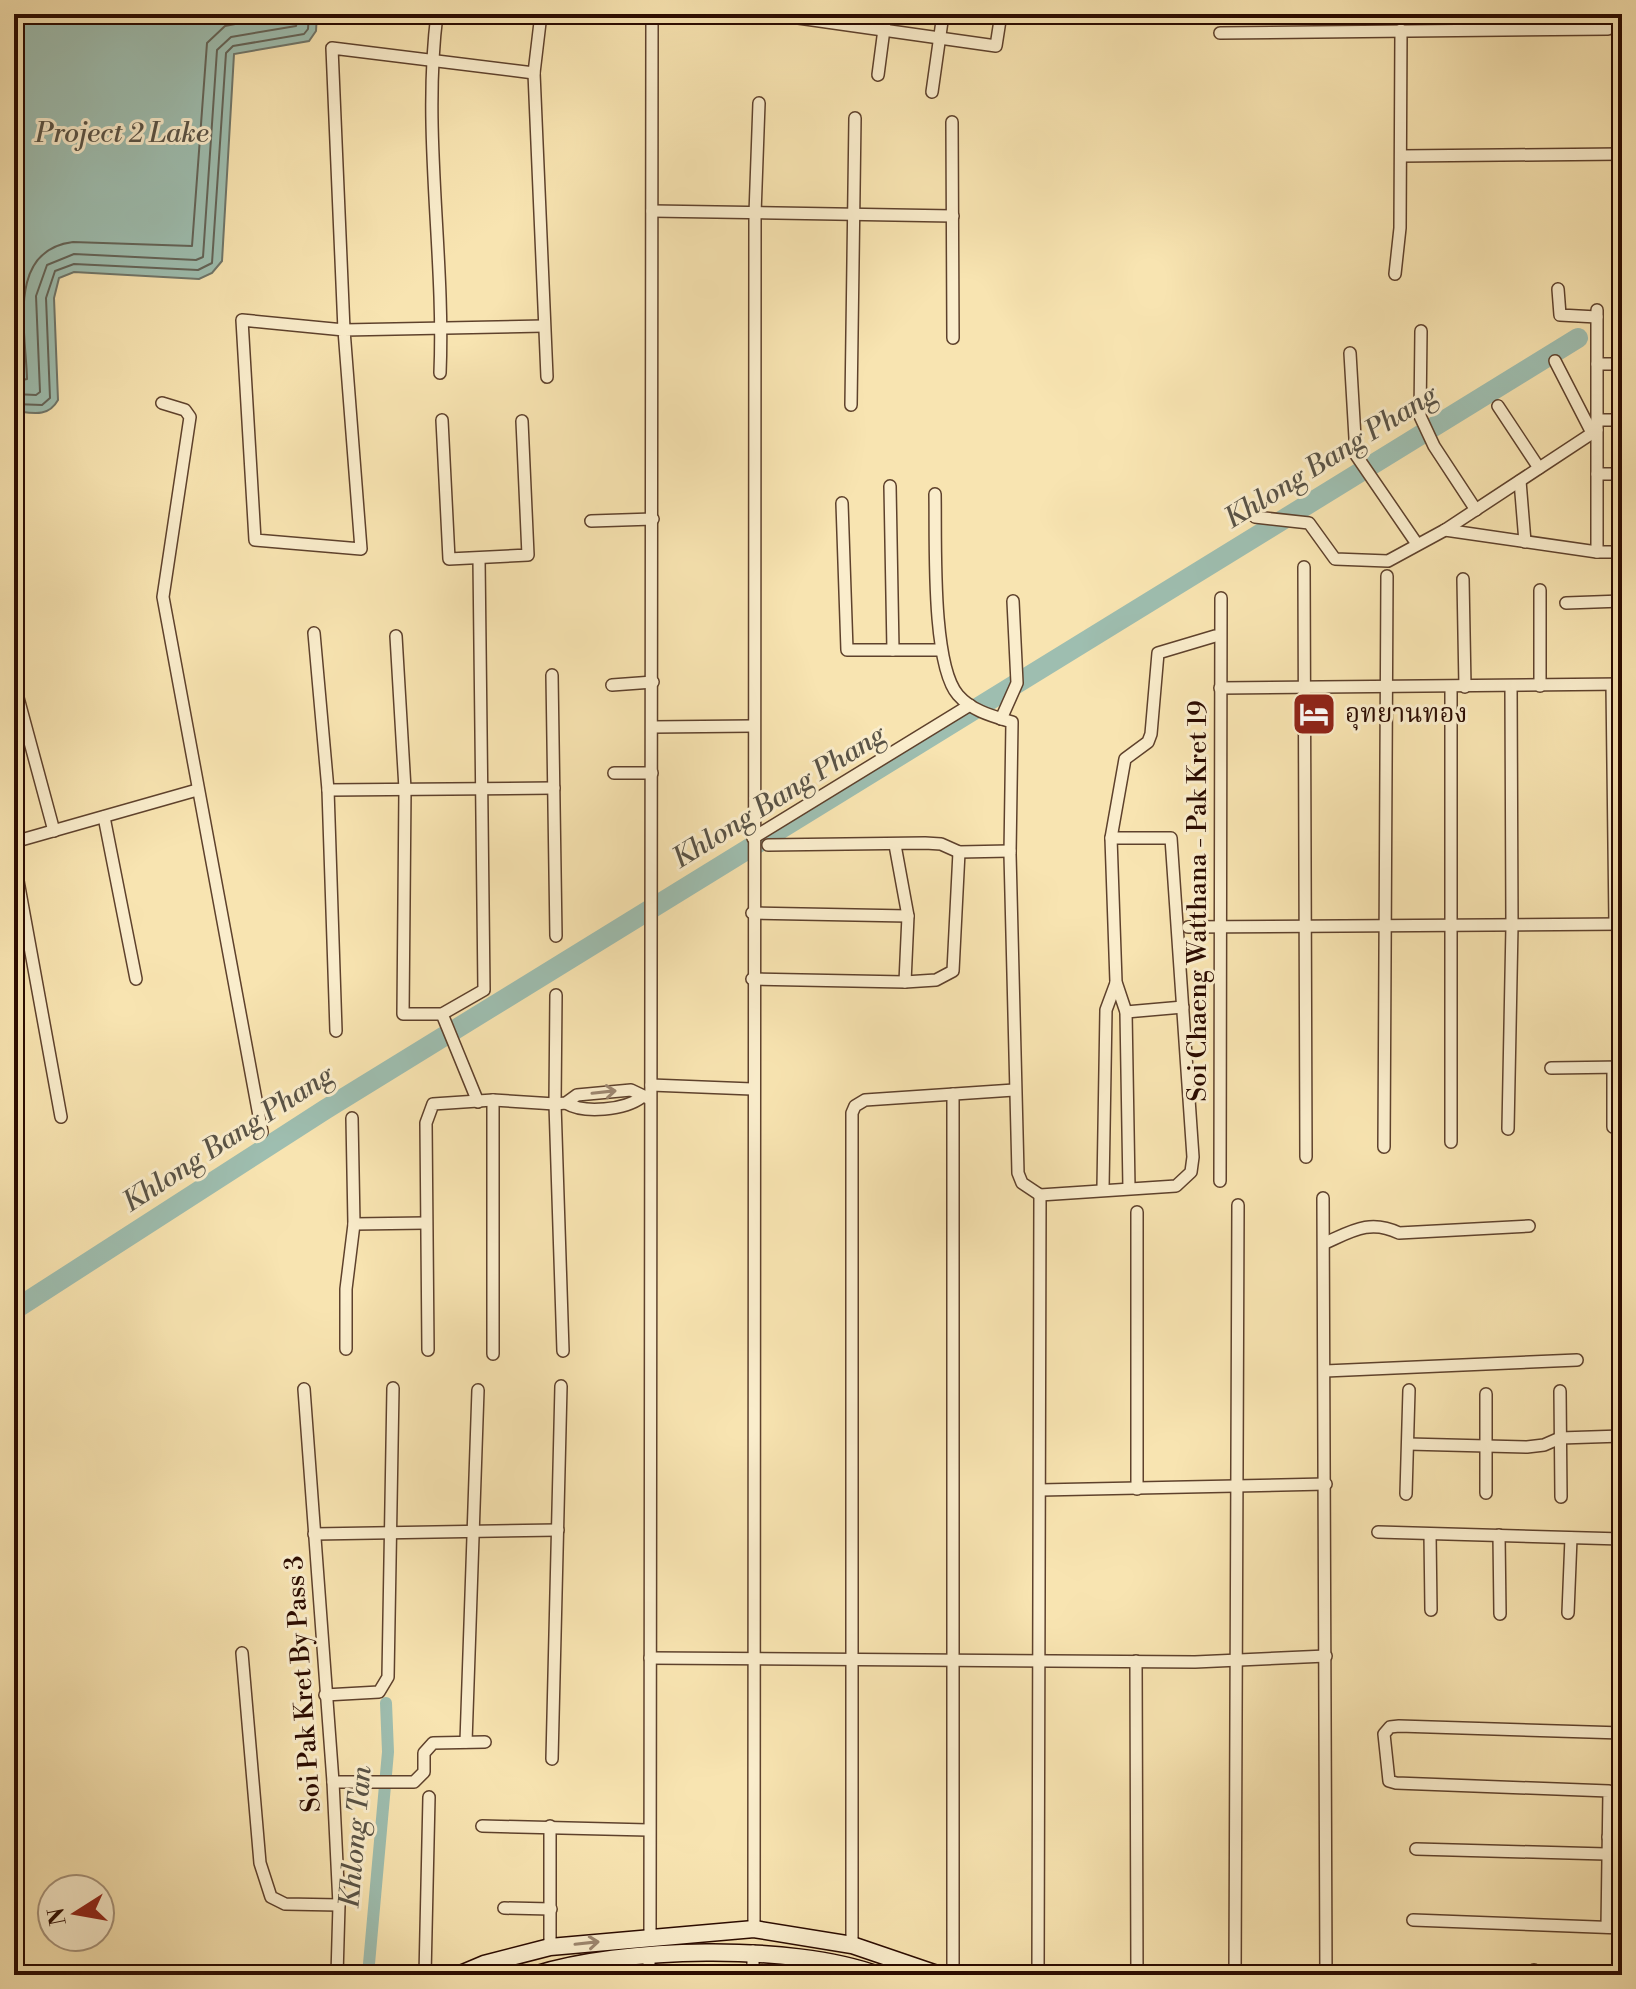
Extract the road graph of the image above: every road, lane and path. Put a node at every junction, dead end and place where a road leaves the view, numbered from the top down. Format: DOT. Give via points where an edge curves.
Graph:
graph roads {
  1 [pos="437,14"];
  2 [pos="541,14"];
  3 [pos="652,14"];
  4 [pos="770,14"];
  5 [pos="886,14"];
  6 [pos="943,14"];
  7 [pos="1001,14"];
  8 [pos="1608,14"];
  9 [pos="1401,30"];
  10 [pos="884,31"];
  11 [pos="1220,33"];
  12 [pos="939,39"];
  13 [pos="431,60"];
  14 [pos="534,73"];
  15 [pos="878,75"];
  16 [pos="932,92"];
  17 [pos="759,103"];
  18 [pos="855,118"];
  19 [pos="952,122"];
  20 [pos="1622,154"];
  21 [pos="1401,156"];
  22 [pos="652,211"];
  23 [pos="755,214"];
  24 [pos="853,214"];
  25 [pos="953,216"];
  26 [pos="1395,274"];
  27 [pos="1558,289"];
  28 [pos="544,326"];
  29 [pos="442,328"];
  30 [pos="344,330"];
  31 [pos="1421,331"];
  32 [pos="953,338"];
  33 [pos="1350,353"];
  34 [pos="1555,361"];
  35 [pos="1597,364"];
  36 [pos="1622,364"];
  37 [pos="440,373"];
  38 [pos="547,377"];
  39 [pos="162,403"];
  40 [pos="851,405"];
  41 [pos="1498,406"];
  42 [pos="442,420"];
  43 [pos="1622,420"];
  44 [pos="522,421"];
  45 [pos="1595,428"];
  46 [pos="1539,468"];
  47 [pos="1597,474"];
  48 [pos="1622,474"];
  49 [pos="1520,481"];
  50 [pos="890,486"];
  51 [pos="935,494"];
  52 [pos="842,503"];
  53 [pos="1476,510"];
  54 [pos="1255,517"];
  55 [pos="653,519"];
  56 [pos="591,521"];
  57 [pos="1445,530"];
  58 [pos="1525,542"];
  59 [pos="1417,544"];
  60 [pos="1597,552"];
  61 [pos="1622,552"];
  62 [pos="479,559"];
  63 [pos="1304,567"];
  64 [pos="1387,576"];
  65 [pos="1463,579"];
  66 [pos="1540,590"];
  67 [pos="1221,598"];
  68 [pos="1013,601"];
  69 [pos="1622,601"];
  70 [pos="1566,603"];
  71 [pos="314,633"];
  72 [pos="396,636"];
  73 [pos="1215,636"];
  74 [pos="893,650"];
  75 [pos="941,650"];
  76 [pos="552,675"];
  77 [pos="653,682"];
  78 [pos="14,683"];
  79 [pos="1617,684"];
  80 [pos="612,685"];
  81 [pos="1540,686"];
  82 [pos="1304,687"];
  83 [pos="1387,687"];
  84 [pos="1451,687"];
  85 [pos="1465,687"];
  86 [pos="1511,687"];
  87 [pos="1220,688"];
  88 [pos="970,705"];
  89 [pos="1001,719"];
  90 [pos="753,726"];
  91 [pos="653,727"];
  92 [pos="614,773"];
  93 [pos="652,773"];
  94 [pos="554,788"];
  95 [pos="405,789"];
  96 [pos="482,789"];
  97 [pos="197,790"];
  98 [pos="328,790"];
  99 [pos="104,817"];
  100 [pos="54,831"];
  101 [pos="753,838"];
  102 [pos="1111,838"];
  103 [pos="14,842"];
  104 [pos="768,845"];
  105 [pos="895,845"];
  106 [pos="1010,851"];
  107 [pos="959,852"];
  108 [pos="14,859"];
  109 [pos="752,913"];
  110 [pos="908,916"];
  111 [pos="1619,924"];
  112 [pos="1221,926"];
  113 [pos="1386,926"];
  114 [pos="1512,926"];
  115 [pos="1188,927"];
  116 [pos="1304,927"];
  117 [pos="1450,927"];
  118 [pos="556,936"];
  119 [pos="136,979"];
  120 [pos="752,979"];
  121 [pos="905,982"];
  122 [pos="1116,982"];
  123 [pos="556,995"];
  124 [pos="1183,1007"];
  125 [pos="1126,1012"];
  126 [pos="442,1014"];
  127 [pos="336,1031"];
  128 [pos="1617,1067"];
  129 [pos="1551,1068"];
  130 [pos="651,1085"];
  131 [pos="752,1089"];
  132 [pos="1014,1090"];
  133 [pos="953,1094"];
  134 [pos="646,1098"];
  135 [pos="493,1100"];
  136 [pos="478,1102"];
  137 [pos="560,1104"];
  138 [pos="61,1117"];
  139 [pos="352,1118"];
  140 [pos="1613,1127"];
  141 [pos="1508,1129"];
  142 [pos="262,1132"];
  143 [pos="1451,1142"];
  144 [pos="1384,1147"];
  145 [pos="1306,1157"];
  146 [pos="1220,1181"];
  147 [pos="1103,1188"];
  148 [pos="1129,1188"];
  149 [pos="1040,1195"];
  150 [pos="1323,1198"];
  151 [pos="1238,1205"];
  152 [pos="1137,1212"];
  153 [pos="426,1223"];
  154 [pos="354,1224"];
  155 [pos="1529,1226"];
  156 [pos="1325,1243"];
  157 [pos="346,1349"];
  158 [pos="428,1350"];
  159 [pos="563,1351"];
  160 [pos="493,1354"];
  161 [pos="1577,1360"];
  162 [pos="1325,1371"];
  163 [pos="561,1386"];
  164 [pos="393,1388"];
  165 [pos="304,1389"];
  166 [pos="478,1390"];
  167 [pos="1409,1390"];
  168 [pos="1560,1391"];
  169 [pos="1486,1394"];
  170 [pos="1622,1436"];
  171 [pos="1560,1438"];
  172 [pos="1408,1444"];
  173 [pos="1486,1448"];
  174 [pos="1326,1484"];
  175 [pos="1137,1489"];
  176 [pos="1235,1489"];
  177 [pos="1040,1490"];
  178 [pos="1486,1493"];
  179 [pos="1406,1494"];
  180 [pos="1561,1497"];
  181 [pos="558,1530"];
  182 [pos="473,1531"];
  183 [pos="1378,1532"];
  184 [pos="391,1533"];
  185 [pos="314,1534"];
  186 [pos="1430,1534"];
  187 [pos="1499,1535"];
  188 [pos="1571,1538"];
  189 [pos="1622,1539"];
  190 [pos="1431,1610"];
  191 [pos="1568,1613"];
  192 [pos="1500,1614"];
  193 [pos="242,1653"];
  194 [pos="1326,1656"];
  195 [pos="650,1658"];
  196 [pos="1040,1659"];
  197 [pos="752,1660"];
  198 [pos="854,1661"];
  199 [pos="951,1661"];
  200 [pos="1136,1661"];
  201 [pos="1236,1661"];
  202 [pos="325,1695"];
  203 [pos="1622,1733"];
  204 [pos="466,1742"];
  205 [pos="485,1742"];
  206 [pos="552,1759"];
  207 [pos="333,1782"];
  208 [pos="429,1797"];
  209 [pos="482,1826"];
  210 [pos="550,1826"];
  211 [pos="648,1830"];
  212 [pos="1608,1837"];
  213 [pos="1622,1837"];
  214 [pos="1416,1849"];
  215 [pos="1606,1854"];
  216 [pos="339,1905"];
  217 [pos="504,1908"];
  218 [pos="551,1909"];
  219 [pos="1413,1920"];
  220 [pos="1607,1927"];
  221 [pos="1622,1928"];
  222 [pos="754,1929"];
  223 [pos="650,1937"];
  224 [pos="852,1945"];
  225 [pos="550,1947"];
  226 [pos="753,1951"];
  227 [pos="649,1957"];
  228 [pos="545,1973"];
  229 [pos="337,1975"];
  230 [pos="425,1975"];
  231 [pos="458,1975"];
  232 [pos="649,1975"];
  233 [pos="753,1975"];
  234 [pos="878,1975"];
  235 [pos="940,1975"];
  236 [pos="953,1975"];
  237 [pos="1038,1975"];
  238 [pos="1137,1975"];
  239 [pos="1235,1975"];
  240 [pos="1326,1975"];
  1 -- 13 [label="street"];
  2 -- 14 [label="street"];
  3 -- 22 [label="street"];
  4 -- 10 [label="street"];
  5 -- 10 [label="street"];
  6 -- 12 [label="street"];
  7 -- 12 [label="street" via="996,46"];
  8 -- 9 [label="street" via="1608,29"];
  9 -- 11 [label="street"];
  9 -- 21 [label="street"];
  10 -- 12 [label="street"];
  10 -- 15 [label="street"];
  12 -- 16 [label="street"];
  13 -- 14 [label="street"];
  13 -- 29 [label="street"];
  13 -- 30 [label="street" via="332,48"];
  14 -- 28 [label="street"];
  17 -- 23 [label="street"];
  18 -- 24 [label="street"];
  19 -- 25 [label="street"];
  20 -- 21 [label="street"];
  21 -- 26 [label="street"];
  22 -- 23 [label="street"];
  22 -- 55 [label="street"];
  23 -- 24 [label="street"];
  23 -- 90 [label="street"];
  24 -- 25 [label="street"];
  24 -- 40 [label="street"];
  25 -- 32 [label="street"];
  27 -- 35 [label="street" via="1560,315 1597,313"];
  28 -- 29 [label="street"];
  28 -- 38 [label="street"];
  29 -- 30 [label="street"];
  29 -- 37 [label="street"];
  30 -- 30 [label="street" via="242,320 255,540 361,549"];
  31 -- 53 [label="street" via="1420,416"];
  33 -- 59 [label="street" via="1356,455"];
  34 -- 45 [label="street"];
  35 -- 36 [label="street"];
  35 -- 45 [label="street"];
  39 -- 97 [label="street" via="185,410 190,417 163,597"];
  41 -- 46 [label="street"];
  42 -- 62 [label="street" via="449,559"];
  43 -- 45 [label="street"];
  44 -- 62 [label="street" via="528,555"];
  45 -- 46 [label="street"];
  45 -- 47 [label="street"];
  46 -- 49 [label="street"];
  47 -- 48 [label="street"];
  47 -- 60 [label="street"];
  49 -- 53 [label="street"];
  49 -- 58 [label="street"];
  50 -- 74 [label="street"];
  51 -- 75 [label="street"];
  52 -- 74 [label="street" via="847,650"];
  53 -- 57 [label="street"];
  54 -- 59 [label="street" via="1309,523 1335,559 1388,561"];
  55 -- 56 [label="street"];
  55 -- 77 [label="street"];
  57 -- 58 [label="street"];
  57 -- 59 [label="street"];
  58 -- 60 [label="street"];
  60 -- 61 [label="street"];
  62 -- 96 [label="street"];
  63 -- 82 [label="street"];
  64 -- 83 [label="street"];
  65 -- 85 [label="street"];
  66 -- 81 [label="street"];
  67 -- 87 [label="street"];
  68 -- 89 [label="street" via="1017,680"];
  69 -- 70 [label="street"];
  71 -- 98 [label="street"];
  72 -- 95 [label="street"];
  73 -- 102 [label="street" via="1158,653 1151,734 1125,759"];
  74 -- 75 [label="street"];
  75 -- 88 [label="street" via="956,693"];
  76 -- 94 [label="street"];
  77 -- 80 [label="street"];
  77 -- 91 [label="street"];
  78 -- 100 [label="street"];
  79 -- 81 [label="street, Soi Chaeng Watthana - Pak Kret 19"];
  79 -- 111 [label="street"];
  81 -- 86 [label="street, Soi Chaeng Watthana - Pak Kret 19"];
  82 -- 83 [label="street, Soi Chaeng Watthana - Pak Kret 19"];
  82 -- 87 [label="street, Soi Chaeng Watthana - Pak Kret 19"];
  82 -- 116 [label="street"];
  83 -- 84 [label="street, Soi Chaeng Watthana - Pak Kret 19"];
  83 -- 113 [label="street"];
  84 -- 85 [label="street, Soi Chaeng Watthana - Pak Kret 19"];
  84 -- 117 [label="street"];
  85 -- 86 [label="street, Soi Chaeng Watthana - Pak Kret 19"];
  86 -- 114 [label="street"];
  87 -- 112 [label="street, Soi Chaeng Watthana - Pak Kret 19"];
  88 -- 89 [label="street"];
  88 -- 101 [label="street"];
  89 -- 106 [label="street" via="1012,722"];
  90 -- 91 [label="street"];
  90 -- 101 [label="street"];
  91 -- 93 [label="street"];
  92 -- 93 [label="street"];
  93 -- 130 [label="street"];
  94 -- 96 [label="street"];
  94 -- 118 [label="street"];
  95 -- 96 [label="street"];
  95 -- 98 [label="street"];
  95 -- 126 [label="street" via="403,1014"];
  96 -- 126 [label="street" via="484,990"];
  97 -- 99 [label="street"];
  97 -- 142 [label="street"];
  98 -- 127 [label="street"];
  99 -- 100 [label="street"];
  99 -- 119 [label="street"];
  100 -- 103 [label="street"];
  101 -- 109 [label="street"];
  102 -- 122 [label="street"];
  102 -- 124 [label="street" via="1171,838"];
  104 -- 105 [label="street"];
  105 -- 107 [label="street" via="941,844"];
  105 -- 110 [label="street"];
  106 -- 107 [label="street"];
  106 -- 132 [label="street"];
  107 -- 121 [label="street" via="953,971 936,980"];
  108 -- 138 [label="street"];
  109 -- 110 [label="street"];
  109 -- 120 [label="street"];
  110 -- 121 [label="street"];
  111 -- 114 [label="street"];
  112 -- 115 [label="street"];
  112 -- 116 [label="street"];
  112 -- 146 [label="street, Soi Chaeng Watthana - Pak Kret 19"];
  113 -- 116 [label="street"];
  113 -- 117 [label="street"];
  113 -- 144 [label="street"];
  114 -- 117 [label="street"];
  114 -- 141 [label="street"];
  116 -- 145 [label="street"];
  117 -- 143 [label="street"];
  120 -- 121 [label="street"];
  120 -- 131 [label="street"];
  122 -- 125 [label="street"];
  122 -- 147 [label="street" via="1106,1010"];
  123 -- 137 [label="street"];
  124 -- 125 [label="street"];
  124 -- 148 [label="street" via="1191,1172 1176,1186"];
  125 -- 148 [label="street"];
  126 -- 136 [label="street"];
  128 -- 129 [label="street"];
  128 -- 140 [label="street"];
  130 -- 131 [label="street"];
  130 -- 134 [label="street"];
  131 -- 197 [label="street"];
  132 -- 133 [label="street"];
  132 -- 149 [label="street" via="1018,1173 1022,1183"];
  133 -- 198 [label="street" via="865,1100 852,1113"];
  133 -- 199 [label="street"];
  134 -- 137 [label="street" via="631,1090 577,1095"];
  134 -- 195 [label="street"];
  135 -- 136 [label="street"];
  135 -- 137 [label="street"];
  135 -- 160 [label="street"];
  136 -- 153 [label="street" via="433,1104 427,1113"];
  137 -- 159 [label="street"];
  139 -- 154 [label="street"];
  147 -- 148 [label="street"];
  147 -- 149 [label="street"];
  149 -- 177 [label="street"];
  150 -- 156 [label="street"];
  151 -- 176 [label="street"];
  152 -- 175 [label="street"];
  153 -- 154 [label="street"];
  153 -- 158 [label="street"];
  154 -- 157 [label="street"];
  155 -- 156 [label="street" via="1399,1233 1365,1225"];
  156 -- 162 [label="street"];
  161 -- 162 [label="street"];
  162 -- 174 [label="street"];
  163 -- 181 [label="street"];
  164 -- 184 [label="street"];
  165 -- 185 [label="street, Soi Pak Kret By Pass 3"];
  166 -- 182 [label="street"];
  167 -- 172 [label="street"];
  168 -- 171 [label="street"];
  169 -- 173 [label="street"];
  170 -- 171 [label="street"];
  171 -- 173 [label="street" via="1544,1445"];
  171 -- 180 [label="street"];
  172 -- 173 [label="street"];
  172 -- 179 [label="street"];
  173 -- 178 [label="street"];
  174 -- 176 [label="street"];
  174 -- 194 [label="street"];
  175 -- 176 [label="street"];
  175 -- 177 [label="street"];
  176 -- 201 [label="street"];
  177 -- 196 [label="street"];
  181 -- 182 [label="street"];
  181 -- 206 [label="street"];
  182 -- 184 [label="street"];
  182 -- 204 [label="street"];
  183 -- 186 [label="street"];
  184 -- 185 [label="street"];
  184 -- 202 [label="street" via="385,1687 379,1692"];
  185 -- 202 [label="street, Soi Pak Kret By Pass 3"];
  186 -- 187 [label="street"];
  186 -- 190 [label="street"];
  187 -- 188 [label="street"];
  187 -- 192 [label="street"];
  188 -- 189 [label="street"];
  188 -- 191 [label="street"];
  193 -- 216 [label="street" via="260,1863 271,1897 285,1904"];
  194 -- 201 [label="street"];
  194 -- 240 [label="street"];
  195 -- 197 [label="street"];
  195 -- 211 [label="street"];
  196 -- 199 [label="street"];
  196 -- 200 [label="street"];
  196 -- 237 [label="street"];
  197 -- 198 [label="street"];
  197 -- 222 [label="street"];
  198 -- 199 [label="street"];
  198 -- 224 [label="street"];
  199 -- 236 [label="street"];
  200 -- 201 [label="street"];
  200 -- 238 [label="street"];
  201 -- 239 [label="street"];
  202 -- 207 [label="street, Soi Pak Kret By Pass 3"];
  203 -- 212 [label="street" via="1399,1726 1384,1734 1386,1775 1396,1783 1609,1791"];
  204 -- 205 [label="street"];
  204 -- 207 [label="street" via="428,1746 424,1772 414,1782"];
  207 -- 216 [label="street, Soi Pak Kret By Pass 3"];
  208 -- 230 [label="street"];
  209 -- 210 [label="street"];
  210 -- 211 [label="street"];
  210 -- 218 [label="street"];
  211 -- 223 [label="street"];
  212 -- 213 [label="street"];
  212 -- 215 [label="street"];
  214 -- 215 [label="street"];
  215 -- 220 [label="street"];
  216 -- 229 [label="street, Soi Pak Kret By Pass 3"];
  217 -- 218 [label="street"];
  218 -- 225 [label="street"];
  219 -- 220 [label="street"];
  220 -- 221 [label="street"];
  222 -- 223 [label="main road"];
  222 -- 224 [label="main road"];
  225 -- 223 [label="main road, one-way"];
  224 -- 235 [label="main road"];
  225 -- 231 [label="main road"];
  226 -- 227 [label="main road"];
  226 -- 233 [label="street"];
  226 -- 234 [label="main road" via="853,1966"];
  227 -- 228 [label="main road"];
  227 -- 232 [label="street"];
}
